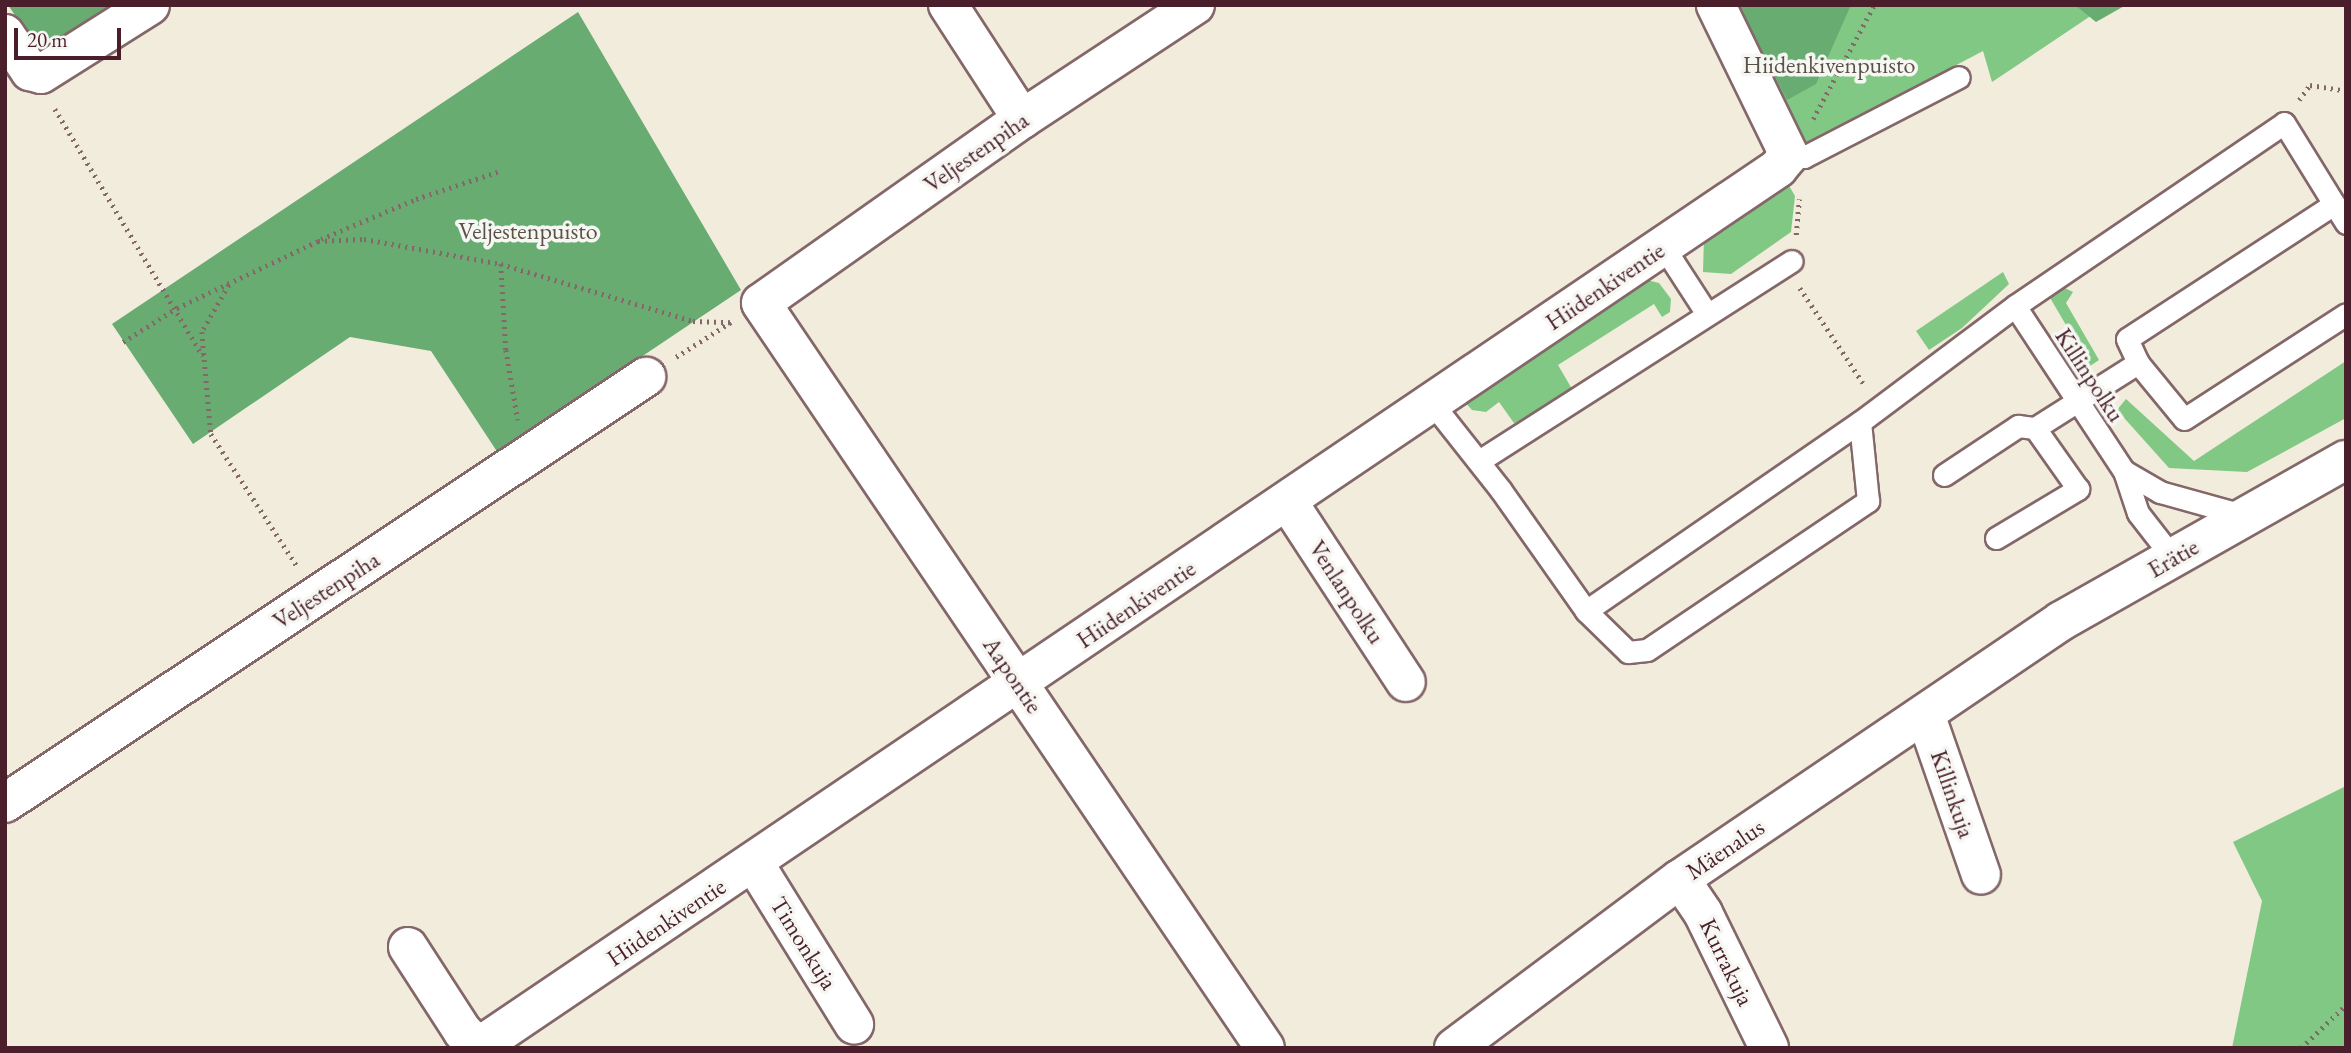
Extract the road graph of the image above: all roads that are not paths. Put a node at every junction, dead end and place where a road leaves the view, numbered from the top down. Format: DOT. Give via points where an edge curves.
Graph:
graph roads {
  1 [pos="150,5"];
  2 [pos="948,5"];
  3 [pos="1195,5"];
  4 [pos="1716,5"];
  5 [pos="5,34"];
  6 [pos="1959,77"];
  7 [pos="1022,119"];
  8 [pos="1789,155"];
  9 [pos="2334,204"];
  10 [pos="2346,223"];
  11 [pos="1663,246"];
  12 [pos="1792,261"];
  13 [pos="2014,306"];
  14 [pos="746,313"];
  15 [pos="1707,314"];
  16 [pos="2346,314"];
  17 [pos="2138,363"];
  18 [pos="646,377"];
  19 [pos="1432,403"];
  20 [pos="2075,403"];
  21 [pos="1860,422"];
  22 [pos="2035,429"];
  23 [pos="2346,460"];
  24 [pos="1479,461"];
  25 [pos="2124,471"];
  26 [pos="1944,475"];
  27 [pos="1288,502"];
  28 [pos="2246,516"];
  29 [pos="1996,538"];
  30 [pos="2173,558"];
  31 [pos="1586,611"];
  32 [pos="2004,660"];
  33 [pos="1406,682"];
  34 [pos="1018,683"];
  35 [pos="1924,714"];
  36 [pos="5,803"];
  37 [pos="754,863"];
  38 [pos="1980,875"];
  39 [pos="1680,879"];
  40 [pos="408,947"];
  41 [pos="855,1024"];
  42 [pos="1477,1040"];
  43 [pos="479,1047"];
  44 [pos="1265,1048"];
  45 [pos="1769,1048"];
  1 -- 5 [label="street" via="41,74 30,71"];
  2 -- 7 [label="street"];
  3 -- 7 [label="street, Veljestenpiha"];
  4 -- 8 [label="street"];
  6 -- 8 [label="lane" via="1804,157"];
  7 -- 14 [label="street, Veljestenpiha"];
  8 -- 11 [label="street, Hiidenkiventie" via="1778,168"];
  9 -- 10 [label="lane"];
  9 -- 13 [label="lane" via="2284,124"];
  9 -- 17 [label="lane" via="2127,339"];
  11 -- 15 [label="lane"];
  11 -- 19 [label="street, Hiidenkiventie"];
  12 -- 15 [label="lane"];
  13 -- 20 [label="lane, Killinpolku"];
  13 -- 21 [label="lane"];
  14 -- 34 [label="street, Aapontie"];
  15 -- 24 [label="lane"];
  16 -- 17 [label="lane" via="2184,419"];
  17 -- 20 [label="lane"];
  18 -- 36 [label="street, Veljestenpiha"];
  19 -- 24 [label="lane"];
  19 -- 27 [label="street, Hiidenkiventie"];
  20 -- 22 [label="lane"];
  20 -- 25 [label="lane, Killinpolku"];
  21 -- 31 [label="lane"];
  21 -- 31 [label="lane" via="1868,501 1647,650 1628,652"];
  22 -- 26 [label="lane" via="2018,426"];
  22 -- 29 [label="lane" via="2078,489"];
  23 -- 28 [label="street, Erätie"];
  24 -- 31 [label="lane"];
  25 -- 28 [label="lane, Killinpolku" via="2160,492"];
  25 -- 30 [label="lane, Killinpolku" via="2138,513"];
  27 -- 33 [label="street, Venlanpolku"];
  27 -- 34 [label="street, Hiidenkiventie"];
  28 -- 30 [label="street, Erätie"];
  30 -- 32 [label="street, Erätie" via="2061,621"];
  32 -- 35 [label="street, Mäenalus"];
  34 -- 37 [label="street, Hiidenkiventie"];
  34 -- 44 [label="street, Aapontie"];
  35 -- 38 [label="street, Killinkuja"];
  35 -- 39 [label="street, Mäenalus"];
  37 -- 41 [label="street, Timonkuja"];
  37 -- 43 [label="street, Hiidenkiventie"];
  39 -- 42 [label="street, Mäenalus"];
  39 -- 45 [label="street, Kurrakuja" via="1703,913"];
  40 -- 43 [label="street" via="463,1032"];
}
